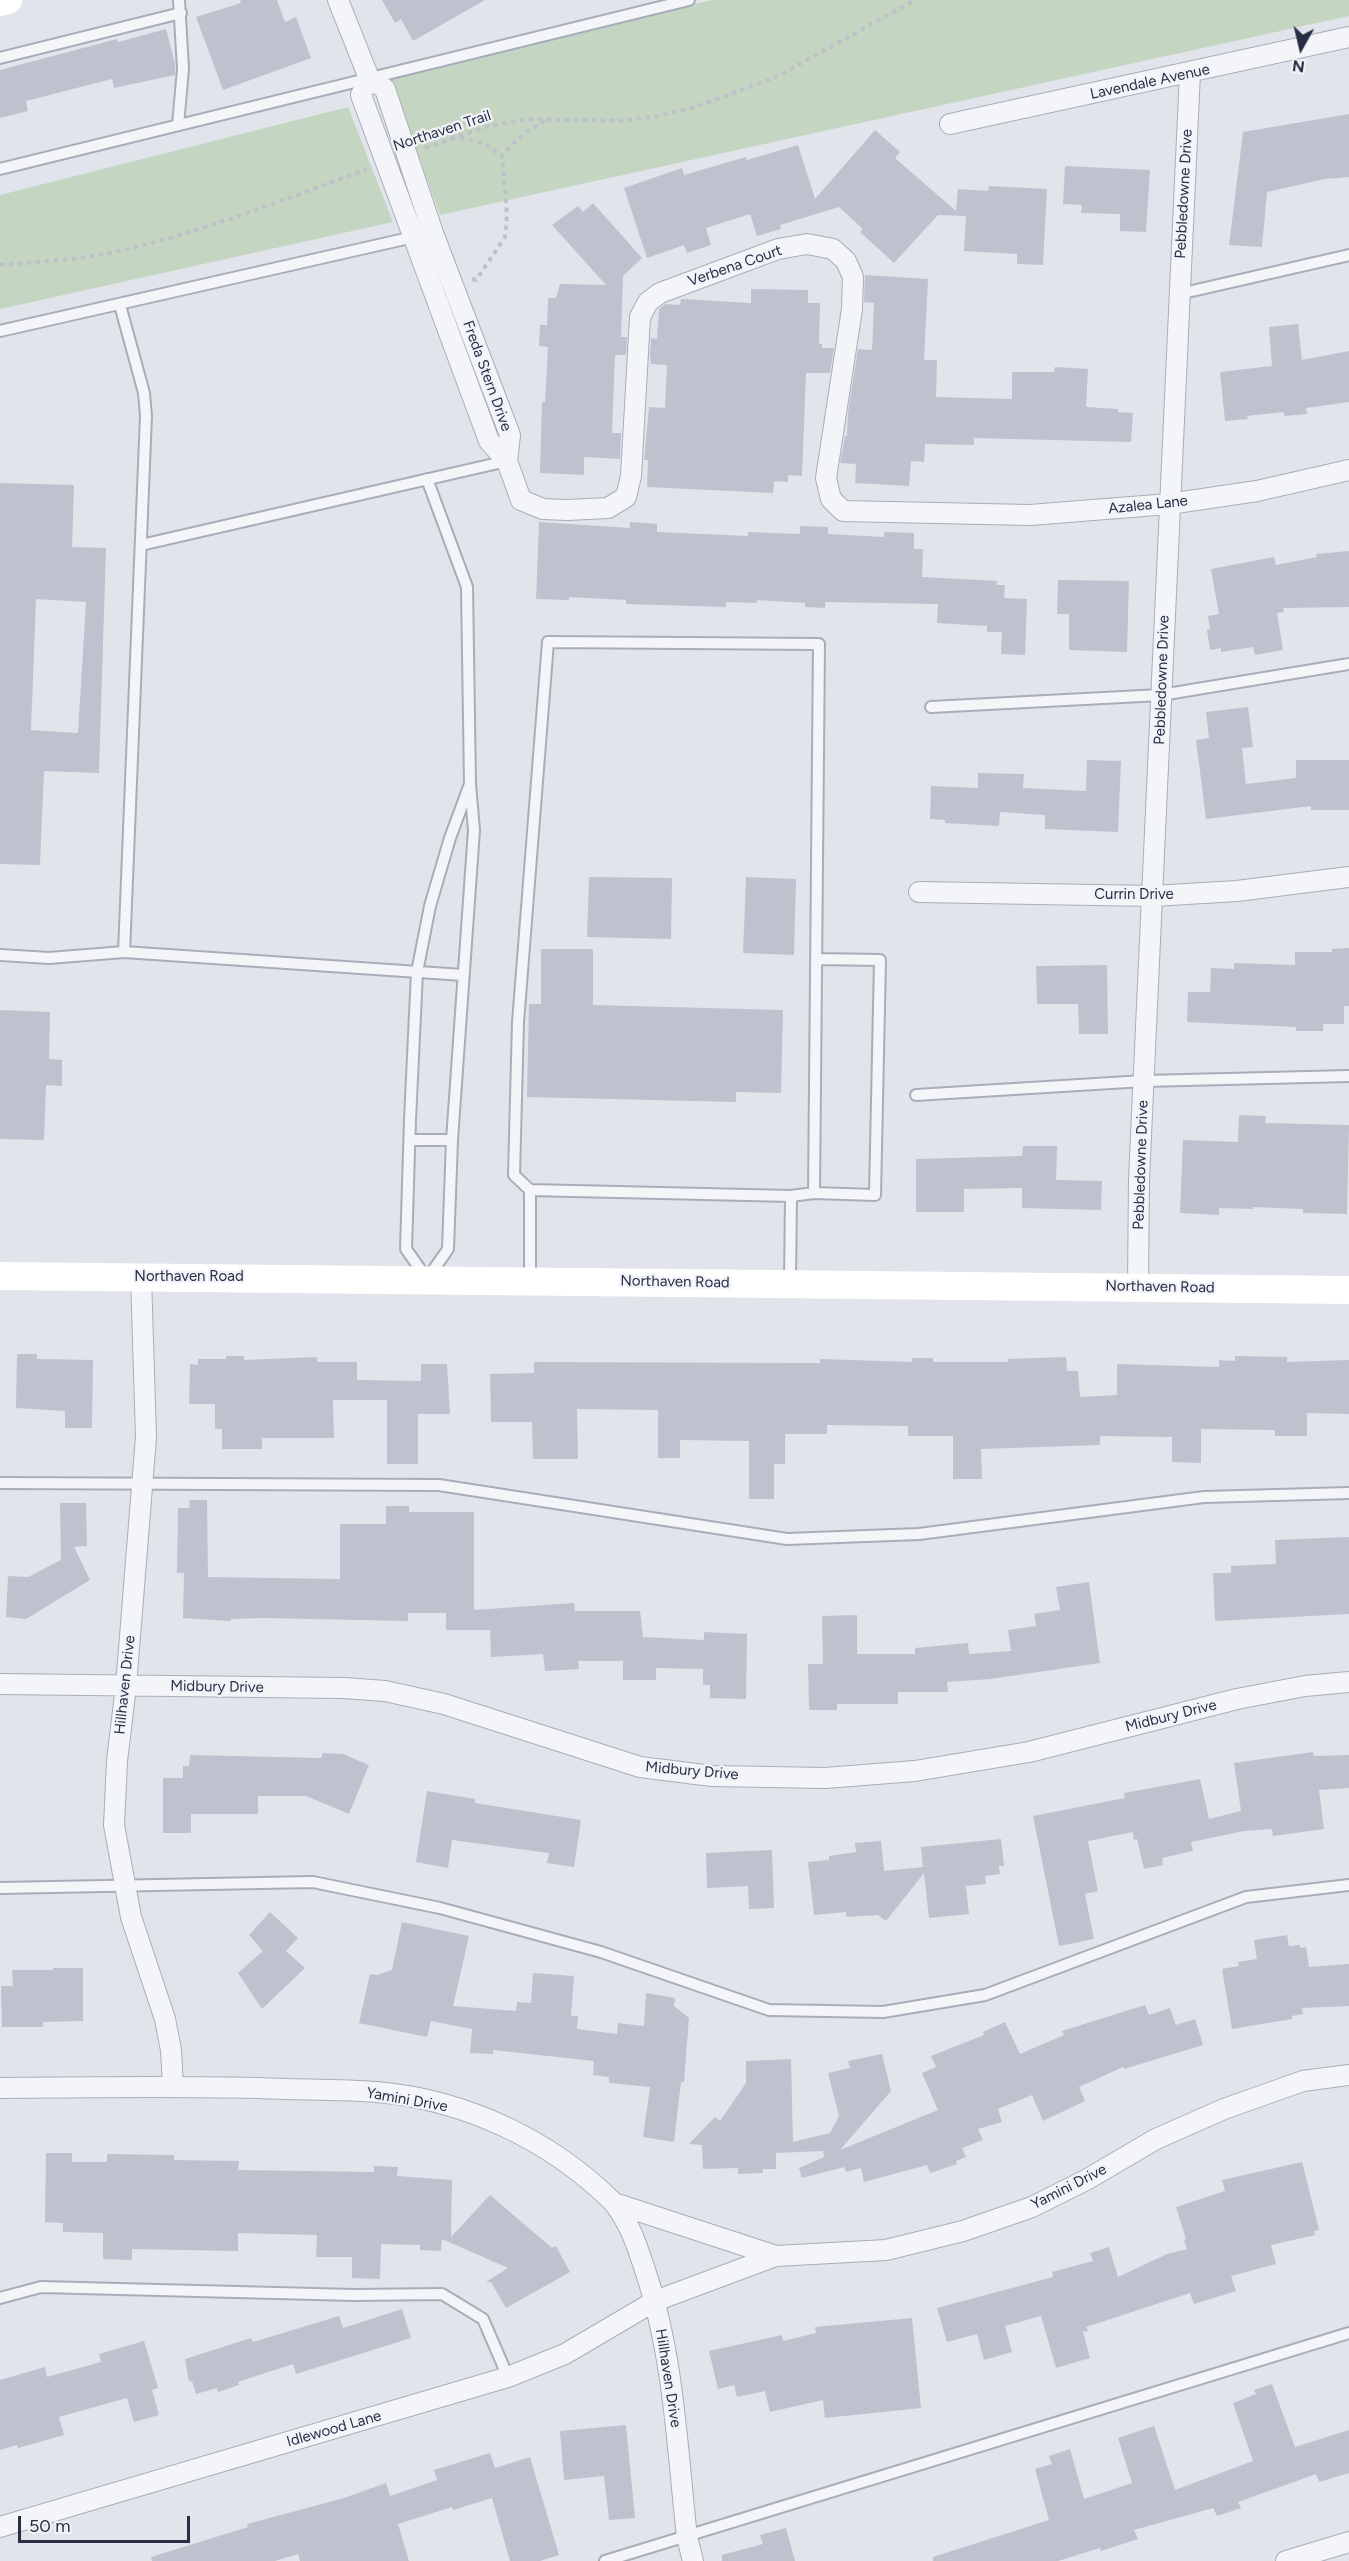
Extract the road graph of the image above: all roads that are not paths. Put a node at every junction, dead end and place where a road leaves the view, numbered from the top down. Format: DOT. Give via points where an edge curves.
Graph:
graph roads {
  1 [pos="8,0"];
  2 [pos="179,0"];
  3 [pos="338,0"];
  4 [pos="689,0"];
  5 [pos="0,2"];
  6 [pos="182,13"];
  7 [pos="1349,37"];
  8 [pos="0,58"];
  9 [pos="1190,73"];
  10 [pos="369,78"];
  11 [pos="950,124"];
  12 [pos="178,125"];
  13 [pos="0,169"];
  14 [pos="433,233"];
  15 [pos="413,237"];
  16 [pos="1349,255"];
  17 [pos="1179,294"];
  18 [pos="120,305"];
  19 [pos="0,331"];
  20 [pos="507,461"];
  21 [pos="1349,470"];
  22 [pos="427,479"];
  23 [pos="1169,504"];
  24 [pos="944,513"];
  25 [pos="141,545"];
  26 [pos="1349,664"];
  27 [pos="1161,695"];
  28 [pos="931,707"];
  29 [pos="470,784"];
  30 [pos="1349,877"];
  31 [pos="919,892"];
  32 [pos="1153,896"];
  33 [pos="124,952"];
  34 [pos="0,955"];
  35 [pos="817,959"];
  36 [pos="417,972"];
  37 [pos="463,975"];
  38 [pos="1349,1076"];
  39 [pos="1144,1081"];
  40 [pos="916,1095"];
  41 [pos="410,1140"];
  42 [pos="452,1140"];
  43 [pos="530,1190"];
  44 [pos="814,1193"];
  45 [pos="791,1196"];
  46 [pos="0,1276"];
  47 [pos="141,1277"];
  48 [pos="427,1279"];
  49 [pos="531,1280"];
  50 [pos="790,1283"];
  51 [pos="1138,1287"];
  52 [pos="1349,1290"];
  53 [pos="143,1482"];
  54 [pos="0,1483"];
  55 [pos="1349,1493"];
  56 [pos="1349,1682"];
  57 [pos="0,1684"];
  58 [pos="126,1686"];
  59 [pos="1349,1885"];
  60 [pos="125,1887"];
  61 [pos="0,1888"];
  62 [pos="1349,2075"];
  63 [pos="173,2086"];
  64 [pos="0,2088"];
  65 [pos="614,2203"];
  66 [pos="776,2256"];
  67 [pos="0,2298"];
  68 [pos="655,2301"];
  69 [pos="1349,2333"];
  70 [pos="508,2377"];
  71 [pos="0,2527"];
  72 [pos="687,2537"];
  73 [pos="1349,2542"];
  74 [pos="605,2561"];
  75 [pos="693,2561"];
  76 [pos="1286,2561"];
  1 -- 5 [label="street"];
  2 -- 6 [label="lane"];
  3 -- 10 [label="street, Freda Stern Drive"];
  4 -- 10 [label="lane"];
  6 -- 8 [label="lane"];
  6 -- 12 [label="lane"];
  7 -- 9 [label="street, Lavendale Avenue"];
  9 -- 11 [label="street, Lavendale Avenue"];
  9 -- 17 [label="street, Pebbledowne Drive"];
  10 -- 12 [label="lane"];
  10 -- 14 [label="street, Freda Stern Drive" via="385,89"];
  10 -- 15 [label="street, Freda Stern Drive" via="361,95"];
  12 -- 13 [label="lane"];
  14 -- 15 [label="lane"];
  14 -- 20 [label="street, Freda Stern Drive" via="510,435"];
  15 -- 18 [label="lane"];
  15 -- 20 [label="street, Freda Stern Drive" via="489,441"];
  16 -- 17 [label="lane"];
  17 -- 23 [label="street, Pebbledowne Drive"];
  18 -- 19 [label="lane"];
  18 -- 25 [label="lane" via="144,393"];
  20 -- 22 [label="lane"];
  20 -- 24 [label="street, Verbena Court" via="521,500 543,508 567,510 617,504 626,497 631,476 640,317 648,302 660,292 778,249 807,244 834,249 846,261 853,277 852,309 826,478 831,499 843,512"];
  21 -- 23 [label="street, Azalea Lane" via="1257,491"];
  22 -- 25 [label="lane"];
  22 -- 29 [label="lane" via="467,587"];
  23 -- 24 [label="street, Azalea Lane" via="1030,515"];
  23 -- 27 [label="street, Pebbledowne Drive"];
  25 -- 33 [label="lane"];
  26 -- 27 [label="lane"];
  27 -- 28 [label="lane"];
  27 -- 32 [label="street, Pebbledowne Drive"];
  29 -- 36 [label="lane" via="430,906"];
  29 -- 37 [label="lane" via="474,830"];
  30 -- 32 [label="street, Currin Drive" via="1237,891"];
  31 -- 32 [label="street, Currin Drive"];
  32 -- 39 [label="street, Pebbledowne Drive"];
  33 -- 34 [label="lane" via="49,958"];
  33 -- 36 [label="lane"];
  35 -- 43 [label="lane" via="819,644 548,642 518,1022 513,1151 514,1175"];
  35 -- 44 [label="lane"];
  35 -- 44 [label="lane" via="880,960 875,1195"];
  36 -- 37 [label="lane"];
  36 -- 41 [label="lane"];
  37 -- 42 [label="lane"];
  38 -- 39 [label="lane"];
  39 -- 40 [label="lane"];
  39 -- 51 [label="street, Pebbledowne Drive"];
  41 -- 42 [label="lane"];
  41 -- 48 [label="lane" via="406,1249"];
  42 -- 48 [label="lane" via="448,1249"];
  43 -- 45 [label="lane"];
  43 -- 49 [label="lane"];
  44 -- 45 [label="lane"];
  45 -- 50 [label="lane"];
  46 -- 47 [label="street, Northaven Road"];
  47 -- 48 [label="street, Northaven Road"];
  47 -- 53 [label="street, Hillhaven Drive" via="146,1375"];
  48 -- 49 [label="street, Northaven Road"];
  49 -- 50 [label="street, Northaven Road"];
  50 -- 51 [label="street, Northaven Road"];
  51 -- 52 [label="street, Northaven Road"];
  53 -- 54 [label="lane"];
  53 -- 55 [label="lane" via="439,1485 787,1539 919,1534 1204,1497"];
  53 -- 58 [label="street, Hillhaven Drive"];
  56 -- 58 [label="street, Midbury Drive" via="1237,1699 1029,1752 915,1771 825,1778 712,1776 640,1767 444,1704 385,1691"];
  57 -- 58 [label="street, Midbury Drive"];
  58 -- 60 [label="street, Hillhaven Drive" via="114,1825"];
  59 -- 60 [label="lane" via="1246,1896 986,1995 883,2012 769,2010 601,1952 440,1908 313,1882"];
  60 -- 61 [label="lane"];
  60 -- 63 [label="street, Hillhaven Drive" via="165,2019"];
  62 -- 66 [label="street, Yamini Drive" via="1304,2081 1224,2109 1156,2139 1032,2207 963,2231 886,2250"];
  63 -- 64 [label="street, Yamini Drive"];
  63 -- 65 [label="street, Yamini Drive" via="378,2092 435,2103 490,2120 546,2147"];
  65 -- 66 [label="street, Yamini Drive"];
  65 -- 68 [label="street, Hillhaven Drive" via="628,2222"];
  66 -- 68 [label="street, Yamini Drive"];
  67 -- 70 [label="lane" via="41,2287 442,2294 483,2319"];
  68 -- 70 [label="street, Idlewood Lane" via="565,2354"];
  68 -- 72 [label="street, Hillhaven Drive" via="671,2375"];
  69 -- 72 [label="lane"];
  70 -- 71 [label="street, Idlewood Lane"];
  72 -- 74 [label="lane"];
  72 -- 75 [label="street, Hillhaven Drive"];
  73 -- 76 [label="street"];
}
